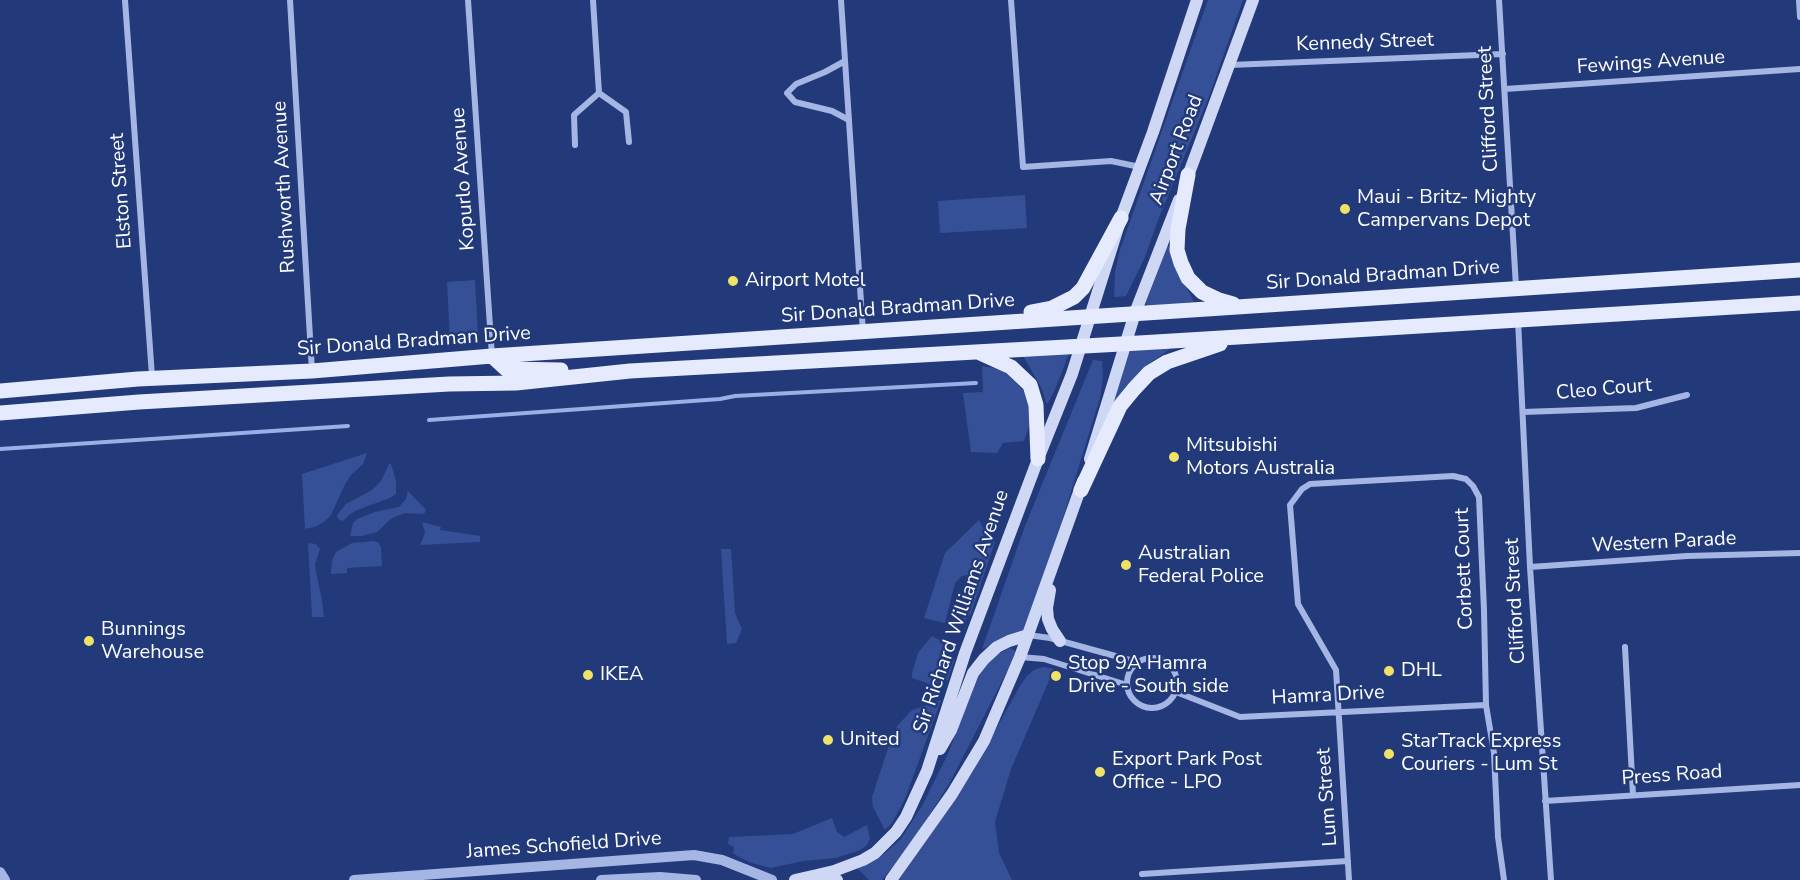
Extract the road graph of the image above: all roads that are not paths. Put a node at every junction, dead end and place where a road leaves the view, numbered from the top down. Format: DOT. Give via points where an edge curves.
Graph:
graph roads {
  1 [pos="125,0"];
  2 [pos="290,0"];
  3 [pos="468,0"];
  4 [pos="593,0"];
  5 [pos="841,0"];
  6 [pos="1011,0"];
  7 [pos="1197,0"];
  8 [pos="1253,0"];
  9 [pos="1499,0"];
  10 [pos="1799,0"];
  11 [pos="1800,17"];
  12 [pos="1503,54"];
  13 [pos="845,61"];
  14 [pos="1229,65"];
  15 [pos="1800,69"];
  16 [pos="1505,89"];
  17 [pos="598,93"];
  18 [pos="849,120"];
  19 [pos="629,142"];
  20 [pos="575,145"];
  21 [pos="1140,167"];
  22 [pos="1188,176"];
  23 [pos="1121,218"];
  24 [pos="1800,270"];
  25 [pos="1516,288"];
  26 [pos="1800,303"];
  27 [pos="1242,306"];
  28 [pos="1135,313"];
  29 [pos="1090,316"];
  30 [pos="1518,319"];
  31 [pos="954,326"];
  32 [pos="863,333"];
  33 [pos="1267,335"];
  34 [pos="1124,344"];
  35 [pos="1081,346"];
  36 [pos="977,352"];
  37 [pos="492,357"];
  38 [pos="312,371"];
  39 [pos="630,371"];
  40 [pos="152,379"];
  41 [pos="0,391"];
  42 [pos="1687,395"];
  43 [pos="1523,412"];
  44 [pos="0,413"];
  45 [pos="1038,459"];
  46 [pos="1081,490"];
  47 [pos="1800,553"];
  48 [pos="1530,567"];
  49 [pos="1052,568"];
  50 [pos="1028,635"];
  51 [pos="1060,641"];
  52 [pos="1625,647"];
  53 [pos="1020,657"];
  54 [pos="1137,662"];
  55 [pos="1127,685"];
  56 [pos="1176,692"];
  57 [pos="1486,705"];
  58 [pos="1339,712"];
  59 [pos="927,771"];
  60 [pos="1800,785"];
  61 [pos="1633,795"];
  62 [pos="1545,801"];
  63 [pos="1348,861"];
  64 [pos="0,872"];
  65 [pos="1142,874"];
  66 [pos="817,875"];
  67 [pos="5,880"];
  68 [pos="354,880"];
  69 [pos="601,880"];
  70 [pos="696,880"];
  71 [pos="772,880"];
  72 [pos="795,880"];
  73 [pos="837,880"];
  74 [pos="891,880"];
  75 [pos="1349,880"];
  76 [pos="1504,880"];
  77 [pos="1551,880"];
  1 -- 40 [label="street, Elston Street"];
  2 -- 38 [label="street, Rushworth Avenue"];
  3 -- 37 [label="street, Kopurlo Avenue"];
  4 -- 17 [label="street"];
  5 -- 13 [label="street"];
  6 -- 21 [label="street" via="1023,167 1111,161"];
  7 -- 21 [label="main road, Airport Road"];
  8 -- 14 [label="main road, Airport Road"];
  9 -- 12 [label="street, Clifford Street"];
  10 -- 11 [label="street"];
  12 -- 14 [label="street, Kennedy Street"];
  12 -- 16 [label="street, Clifford Street"];
  13 -- 18 [label="street"];
  13 -- 18 [label="street" via="795,84 787,93 795,102 832,111"];
  14 -- 22 [label="main road, Airport Road"];
  15 -- 16 [label="street, Fewings Avenue"];
  16 -- 25 [label="street, Clifford Street"];
  17 -- 19 [label="street" via="626,112"];
  17 -- 20 [label="street" via="574,115"];
  18 -- 32 [label="street"];
  21 -- 23 [label="main road, Airport Road"];
  22 -- 27 [label="main road" via="1178,229 1181,263 1188,278 1202,292"];
  22 -- 28 [label="main road, Airport Road"];
  23 -- 29 [label="main road, Airport Road"];
  23 -- 31 [label="main road" via="1083,288 1073,297 1052,308"];
  24 -- 25 [label="main road, Sir Donald Bradman Drive"];
  25 -- 27 [label="main road, Sir Donald Bradman Drive"];
  26 -- 30 [label="main road"];
  27 -- 28 [label="main road, Sir Donald Bradman Drive"];
  28 -- 29 [label="main road, Sir Donald Bradman Drive"];
  28 -- 34 [label="main road"];
  29 -- 31 [label="main road, Sir Donald Bradman Drive"];
  29 -- 35 [label="main road, Sir Richard Williams Avenue"];
  30 -- 33 [label="main road"];
  30 -- 43 [label="street, Clifford Street"];
  31 -- 32 [label="main road, Sir Donald Bradman Drive"];
  32 -- 37 [label="main road, Sir Donald Bradman Drive"];
  33 -- 34 [label="main road"];
  33 -- 46 [label="main road" via="1197,351 1149,373 1120,406"];
  34 -- 35 [label="main road"];
  34 -- 46 [label="main road"];
  35 -- 36 [label="main road"];
  35 -- 45 [label="main road, Sir Richard Williams Avenue"];
  36 -- 39 [label="main road"];
  36 -- 45 [label="main road" via="1011,367 1030,385 1036,405"];
  37 -- 38 [label="main road, Sir Donald Bradman Drive"];
  37 -- 39 [label="main road" via="506,369"];
  38 -- 40 [label="main road, Sir Donald Bradman Drive"];
  39 -- 44 [label="main road" via="516,382"];
  40 -- 41 [label="main road, Sir Donald Bradman Drive"];
  42 -- 43 [label="street, Cleo Court" via="1636,408"];
  43 -- 48 [label="street, Clifford Street"];
  45 -- 59 [label="main road, Sir Richard Williams Avenue" via="969,643"];
  46 -- 49 [label="main road"];
  47 -- 48 [label="street, Western Parade"];
  48 -- 62 [label="street, Clifford Street"];
  49 -- 50 [label="main road"];
  49 -- 51 [label="main road" via="1047,608 1052,629"];
  50 -- 51 [label="street"];
  50 -- 53 [label="main road"];
  50 -- 59 [label="main road" via="997,646 973,673 951,730"];
  51 -- 54 [label="street"];
  52 -- 61 [label="street"];
  53 -- 55 [label="street" via="1044,658"];
  53 -- 74 [label="main road" via="974,759"];
  54 -- 55 [label="street" via="1131,668"];
  54 -- 56 [label="street" via="1152,657 1168,663 1177,676"];
  55 -- 56 [label="street" via="1136,703 1150,708 1166,704"];
  56 -- 58 [label="street, Hamra Drive" via="1240,717"];
  57 -- 58 [label="street, Hamra Drive"];
  57 -- 58 [label="street, Corbett Court" via="1479,497 1473,486 1453,477 1310,484 1290,505 1298,604 1336,670"];
  57 -- 76 [label="street, Corbett Court" via="1494,753"];
  58 -- 63 [label="street, Lum Street"];
  59 -- 66 [label="main road, Sir Richard Williams Avenue" via="906,817 875,853"];
  60 -- 61 [label="street, Press Road"];
  61 -- 62 [label="street, Press Road"];
  62 -- 77 [label="street, Clifford Street"];
  63 -- 65 [label="street"];
  63 -- 75 [label="street, Lum Street"];
  64 -- 67 [label="street"];
  66 -- 72 [label="main road, Sir Richard Williams Avenue"];
  66 -- 73 [label="main road"];
  68 -- 71 [label="street, James Schofield Drive" via="694,855 722,860"];
  69 -- 70 [label="street, James Schofield Drive"];
}
